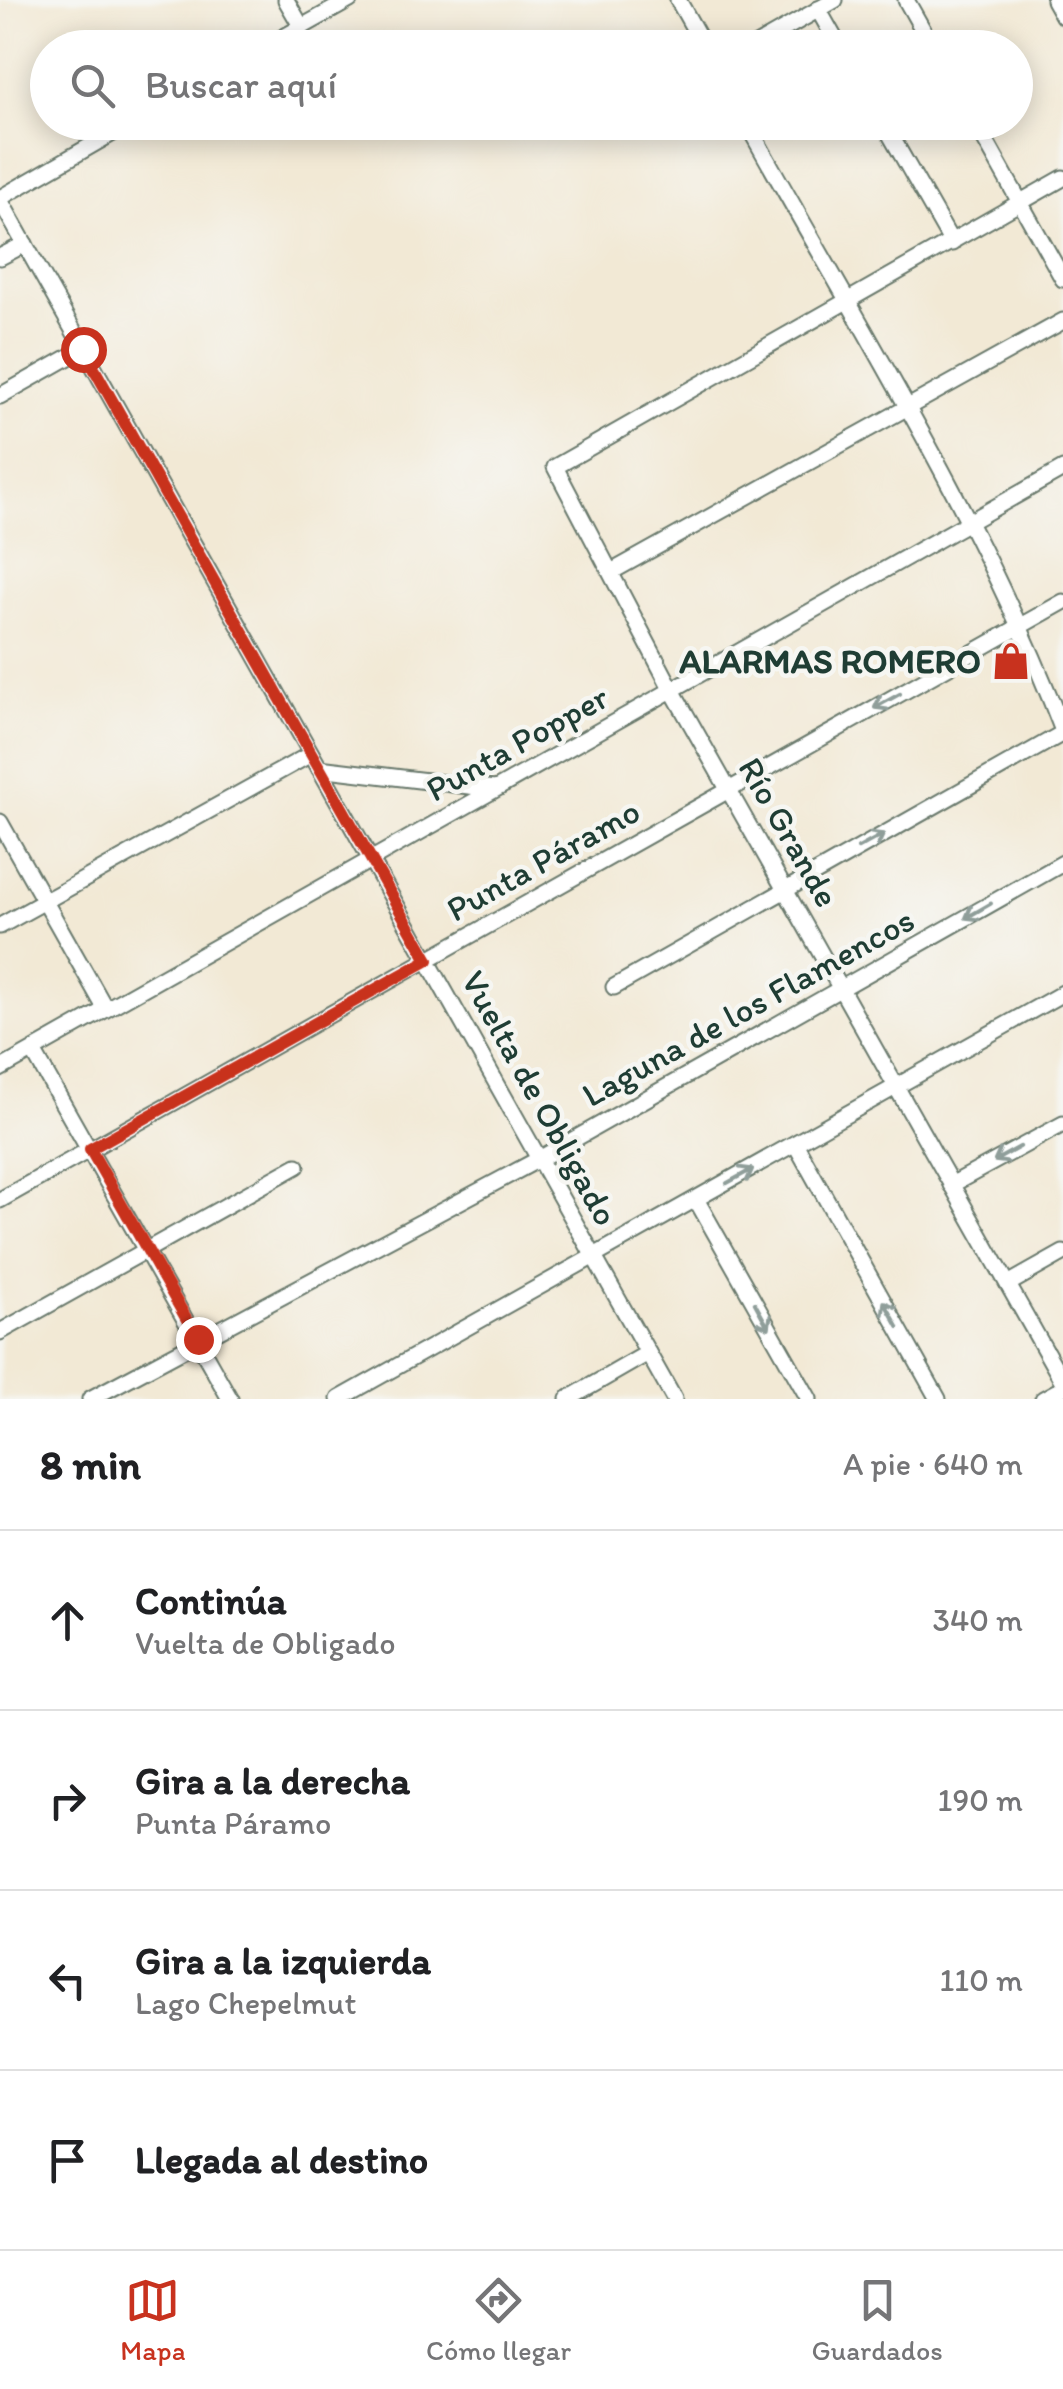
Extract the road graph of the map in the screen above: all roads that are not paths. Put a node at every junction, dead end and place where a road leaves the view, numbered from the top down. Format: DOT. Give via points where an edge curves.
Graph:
graph roads {
  1 [pos="286,0"];
  2 [pos="350,0"];
  3 [pos="678,0"];
  4 [pos="835,0"];
  5 [pos="906,0"];
  6 [pos="1054,0"];
  7 [pos="818,9"];
  8 [pos="1063,16"];
  9 [pos="300,26"];
  10 [pos="293,30"];
  11 [pos="695,30"];
  12 [pos="782,30"];
  13 [pos="830,30"];
  14 [pos="922,30"];
  15 [pos="101,140"];
  16 [pos="756,140"];
  17 [pos="893,140"];
  18 [pos="985,140"];
  19 [pos="1063,178"];
  20 [pos="0,199"];
  21 [pos="1020,203"];
  22 [pos="952,242"];
  23 [pos="24,244"];
  24 [pos="0,257"];
  25 [pos="1063,279"];
  26 [pos="847,303"];
  27 [pos="1063,321"];
  28 [pos="83,349"];
  29 [pos="0,396"];
  30 [pos="907,407"];
  31 [pos="1063,469"];
  32 [pos="970,521"];
  33 [pos="612,572"];
  34 [pos="1063,602"];
  35 [pos="1022,624"];
  36 [pos="672,690"];
  37 [pos="1063,732"];
  38 [pos="315,761"];
  39 [pos="495,790"];
  40 [pos="730,790"];
  41 [pos="0,822"];
  42 [pos="372,860"];
  43 [pos="1063,863"];
  44 [pos="786,888"];
  45 [pos="44,902"];
  46 [pos="0,926"];
  47 [pos="428,960"];
  48 [pos="614,987"];
  49 [pos="842,988"];
  50 [pos="1063,993"];
  51 [pos="104,1008"];
  52 [pos="33,1052"];
  53 [pos="0,1070"];
  54 [pos="896,1089"];
  55 [pos="1063,1124"];
  56 [pos="796,1145"];
  57 [pos="90,1149"];
  58 [pos="541,1158"];
  59 [pos="297,1166"];
  60 [pos="951,1185"];
  61 [pos="0,1200"];
  62 [pos="697,1201"];
  63 [pos="148,1251"];
  64 [pos="1063,1253"];
  65 [pos="594,1258"];
  66 [pos="1008,1284"];
  67 [pos="0,1332"];
  68 [pos="198,1339"];
  69 [pos="648,1353"];
  70 [pos="1063,1385"];
  71 [pos="90,1399"];
  72 [pos="230,1399"];
  73 [pos="340,1399"];
  74 [pos="568,1399"];
  75 [pos="674,1399"];
  76 [pos="809,1399"];
  77 [pos="938,1399"];
  78 [pos="1043,1399"];
  1 -- 9 [label="street"];
  2 -- 9 [label="street"];
  3 -- 11 [label="street"];
  4 -- 7 [label="street"];
  5 -- 14 [label="street"];
  6 -- 8 [label="street"];
  7 -- 12 [label="street"];
  7 -- 13 [label="street"];
  9 -- 10 [label="street"];
  15 -- 20 [label="street"];
  16 -- 26 [label="street"];
  17 -- 22 [label="street"];
  18 -- 21 [label="street"];
  19 -- 21 [label="street"];
  20 -- 23 [label="street, Vuelta de Obligado"];
  21 -- 22 [label="street"];
  21 -- 25 [label="street"];
  22 -- 26 [label="street"];
  23 -- 24 [label="street"];
  23 -- 28 [label="street, Vuelta de Obligado"];
  26 -- 30 [label="street"];
  26 -- 33 [label="street, Río Grande" via="554,467"];
  27 -- 30 [label="street"];
  28 -- 29 [label="street"];
  28 -- 38 [label="street, Vuelta de Obligado"];
  30 -- 32 [label="street"];
  30 -- 33 [label="street"];
  31 -- 32 [label="street, Punta Popper"];
  32 -- 35 [label="street"];
  32 -- 36 [label="street, Punta Popper"];
  33 -- 36 [label="street, Río Grande"];
  34 -- 35 [label="street, Punta Páramo"];
  35 -- 37 [label="street"];
  35 -- 40 [label="street, Punta Páramo, one-way"];
  36 -- 39 [label="street, Punta Popper"];
  36 -- 40 [label="street, Río Grande"];
  44 -- 37 [label="street, one-way"];
  38 -- 39 [label="street"];
  38 -- 42 [label="street, Vuelta de Obligado"];
  38 -- 45 [label="street"];
  39 -- 42 [label="street, Punta Popper"];
  40 -- 44 [label="street, Río Grande"];
  40 -- 47 [label="street, Punta Páramo"];
  41 -- 45 [label="street"];
  42 -- 47 [label="street, Vuelta de Obligado"];
  42 -- 51 [label="street, Punta Popper"];
  43 -- 49 [label="street, Laguna de los Flamencos, one-way"];
  44 -- 48 [label="street"];
  44 -- 49 [label="street, Río Grande"];
  45 -- 46 [label="street"];
  45 -- 51 [label="street"];
  47 -- 57 [label="street, Punta Páramo"];
  47 -- 58 [label="street, Vuelta de Obligado"];
  49 -- 54 [label="street, Río Grande"];
  49 -- 58 [label="street, Laguna de los Flamencos"];
  50 -- 54 [label="street"];
  51 -- 52 [label="street, Punta Popper"];
  52 -- 53 [label="street, Punta Popper"];
  52 -- 57 [label="street"];
  54 -- 56 [label="street"];
  54 -- 60 [label="street, Río Grande"];
  55 -- 60 [label="street, one-way"];
  62 -- 56 [label="street, one-way"];
  77 -- 56 [label="street, one-way"];
  57 -- 61 [label="street, Punta Páramo"];
  57 -- 63 [label="street"];
  58 -- 65 [label="street, Vuelta de Obligado"];
  58 -- 68 [label="street, Laguna de los Flamencos"];
  59 -- 63 [label="street"];
  60 -- 66 [label="street, Río Grande"];
  62 -- 65 [label="street"];
  62 -- 76 [label="street, one-way"];
  63 -- 67 [label="street"];
  63 -- 68 [label="street"];
  64 -- 66 [label="street"];
  65 -- 69 [label="street, Vuelta de Obligado"];
  65 -- 73 [label="street"];
  66 -- 70 [label="street, Río Grande"];
  68 -- 71 [label="street, Laguna de los Flamencos"];
  68 -- 72 [label="street"];
  69 -- 74 [label="street"];
  69 -- 75 [label="street, Vuelta de Obligado"];
  70 -- 78 [label="street"];
}
